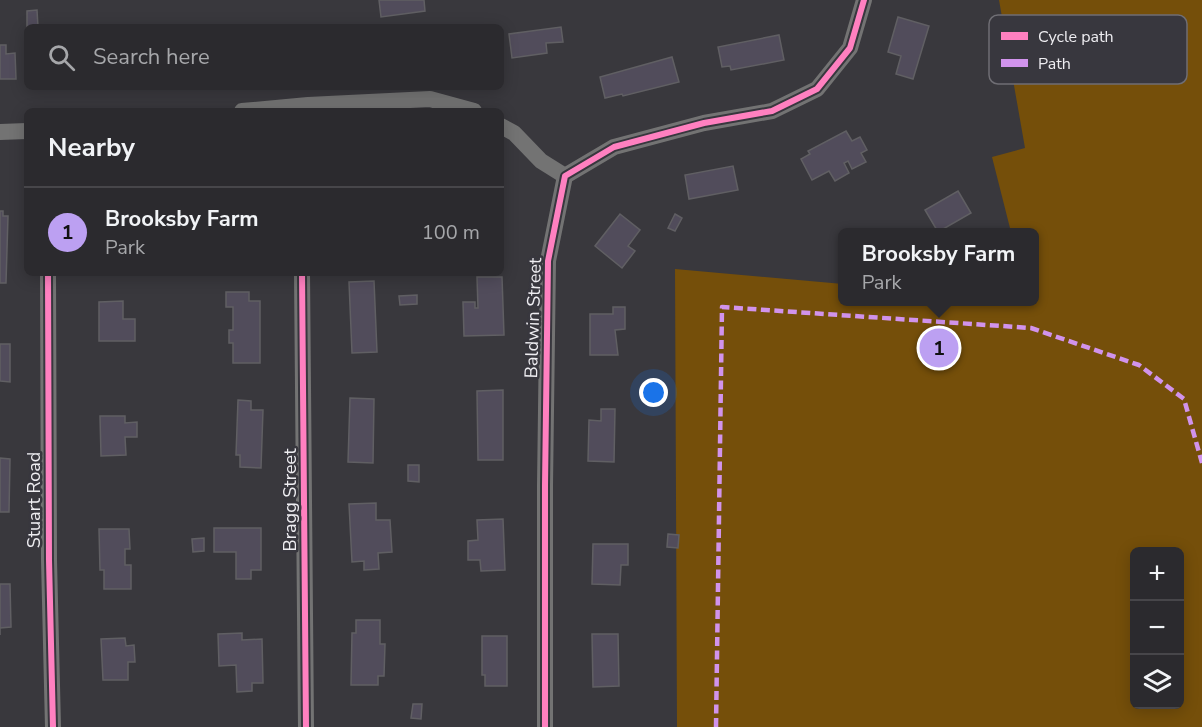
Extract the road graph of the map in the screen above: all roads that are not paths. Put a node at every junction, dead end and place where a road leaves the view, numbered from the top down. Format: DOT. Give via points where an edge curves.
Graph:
graph roads {
  1 [pos="864,0"];
  2 [pos="298,108"];
  3 [pos="463,108"];
  4 [pos="504,128"];
  5 [pos="24,131"];
  6 [pos="0,132"];
  7 [pos="565,176"];
  8 [pos="48,276"];
  9 [pos="302,276"];
  10 [pos="53,727"];
  11 [pos="306,727"];
  12 [pos="545,727"];
  1 -- 7 [label="street" via="850,48 817,89 772,111 704,123 614,147"];
  2 -- 3 [label="street" via="430,99"];
  4 -- 7 [label="street"];
  5 -- 6 [label="street"];
  7 -- 12 [label="street, Baldwin Street" via="548,261"];
  8 -- 10 [label="street, Stuart Road"];
  9 -- 11 [label="street, Bragg Street"];
}
